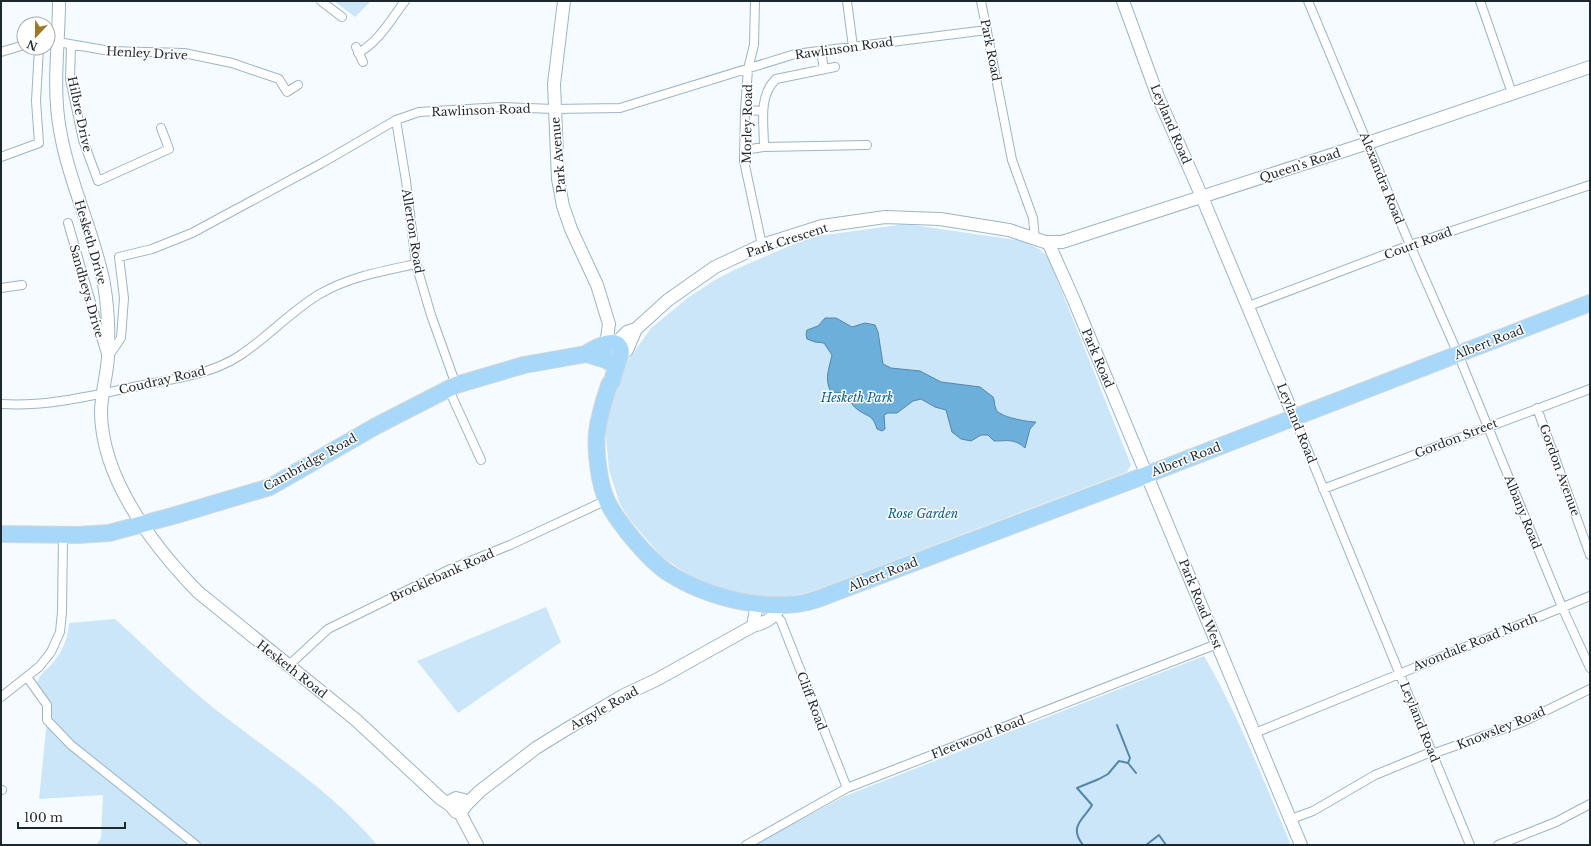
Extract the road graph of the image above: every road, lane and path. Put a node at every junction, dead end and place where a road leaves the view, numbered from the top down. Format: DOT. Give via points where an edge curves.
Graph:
graph roads {
  1 [pos="59,1"];
  2 [pos="322,1"];
  3 [pos="405,1"];
  4 [pos="564,1"];
  5 [pos="755,1"];
  6 [pos="847,1"];
  7 [pos="981,1"];
  8 [pos="1123,1"];
  9 [pos="1308,1"];
  10 [pos="1480,1"];
  11 [pos="342,17"];
  12 [pos="56,22"];
  13 [pos="987,30"];
  14 [pos="56,43"];
  15 [pos="71,46"];
  16 [pos="853,46"];
  17 [pos="16,47"];
  18 [pos="821,50"];
  19 [pos="1,52"];
  20 [pos="39,56"];
  21 [pos="54,56"];
  22 [pos="362,62"];
  23 [pos="835,66"];
  24 [pos="1590,67"];
  25 [pos="748,69"];
  26 [pos="824,69"];
  27 [pos="298,85"];
  28 [pos="1512,93"];
  29 [pos="554,109"];
  30 [pos="745,110"];
  31 [pos="763,111"];
  32 [pos="396,120"];
  33 [pos="161,128"];
  34 [pos="1368,143"];
  35 [pos="868,145"];
  36 [pos="764,147"];
  37 [pos="744,150"];
  38 [pos="1,157"];
  39 [pos="1590,185"];
  40 [pos="1202,197"];
  41 [pos="68,223"];
  42 [pos="1009,230"];
  43 [pos="1035,239"];
  44 [pos="1048,242"];
  45 [pos="762,245"];
  46 [pos="1410,245"];
  47 [pos="416,264"];
  48 [pos="22,285"];
  49 [pos="1,288"];
  50 [pos="1590,303"];
  51 [pos="1249,306"];
  52 [pos="612,352"];
  53 [pos="1458,354"];
  54 [pos="108,358"];
  55 [pos="452,388"];
  56 [pos="1590,389"];
  57 [pos="102,394"];
  58 [pos="1,404"];
  59 [pos="1537,408"];
  60 [pos="1294,417"];
  61 [pos="1488,426"];
  62 [pos="481,460"];
  63 [pos="1148,475"];
  64 [pos="1323,489"];
  65 [pos="606,500"];
  66 [pos="142,525"];
  67 [pos="1,534"];
  68 [pos="63,536"];
  69 [pos="1590,555"];
  70 [pos="1590,596"];
  71 [pos="757,604"];
  72 [pos="1562,607"];
  73 [pos="778,610"];
  74 [pos="753,626"];
  75 [pos="1217,644"];
  76 [pos="288,666"];
  77 [pos="1590,668"];
  78 [pos="1400,673"];
  79 [pos="27,678"];
  80 [pos="1590,689"];
  81 [pos="1,697"];
  82 [pos="1255,733"];
  83 [pos="1432,753"];
  84 [pos="846,788"];
  85 [pos="1590,804"];
  86 [pos="459,808"];
  87 [pos="1291,819"];
  88 [pos="196,845"];
  89 [pos="477,845"];
  90 [pos="746,845"];
  91 [pos="1301,845"];
  92 [pos="1470,845"];
  93 [pos="1498,845"];
  1 -- 12 [label="street, Hesketh Drive"];
  2 -- 11 [label="street"];
  3 -- 22 [label="street" via="368,48 357,50"];
  4 -- 29 [label="street, Park Avenue" via="554,84"];
  5 -- 25 [label="street, Morley Road" via="754,45"];
  6 -- 16 [label="street"];
  7 -- 13 [label="street, Park Road"];
  8 -- 40 [label="street, Leyland Road" via="1158,97"];
  9 -- 34 [label="street, Alexandra Road"];
  10 -- 28 [label="street"];
  13 -- 16 [label="street, Rawlinson Road"];
  13 -- 43 [label="street, Park Road" via="1012,160 1033,218"];
  14 -- 15 [label="street, Henley Drive"];
  15 -- 27 [label="street, Henley Drive" via="110,52 184,53 232,63 279,79 287,92"];
  15 -- 33 [label="street, Hilbre Drive" via="70,79 83,140 98,181 169,149"];
  16 -- 18 [label="street, Rawlinson Road"];
  17 -- 19 [label="street"];
  18 -- 25 [label="street, Rawlinson Road" via="795,54"];
  18 -- 26 [label="street"];
  20 -- 38 [label="street" via="36,101 39,143"];
  21 -- 54 [label="street, Hesketh Drive" via="57,112 69,169 104,286"];
  23 -- 26 [label="street"];
  24 -- 28 [label="street, Queen's Road"];
  25 -- 29 [label="street, Rawlinson Road" via="620,108"];
  25 -- 30 [label="street, Morley Road"];
  26 -- 31 [label="street" via="776,79 768,90"];
  28 -- 34 [label="street, Queen's Road"];
  29 -- 32 [label="street, Rawlinson Road" via="501,107 444,110 419,112"];
  29 -- 52 [label="street, Park Avenue" via="558,179 564,206 571,229 597,286 609,324"];
  30 -- 31 [label="street"];
  30 -- 37 [label="street, Morley Road"];
  31 -- 36 [label="street"];
  32 -- 47 [label="street, Allerton Road"];
  32 -- 54 [label="street, Rawlinson Road" via="192,233 152,249 119,257 124,298 121,338"];
  34 -- 40 [label="street, Queen's Road"];
  34 -- 46 [label="street, Alexandra Road"];
  35 -- 36 [label="street"];
  36 -- 37 [label="street"];
  37 -- 45 [label="street, Morley Road" via="744,161"];
  39 -- 46 [label="street, Court Road"];
  40 -- 44 [label="street, Queen's Road" via="1070,240"];
  40 -- 51 [label="street, Leyland Road"];
  41 -- 54 [label="street, Sandheys Drive"];
  42 -- 43 [label="street, Queen's Road"];
  42 -- 45 [label="street, Park Crescent" via="940,219 885,217 822,226"];
  43 -- 44 [label="street, Queen's Road"];
  44 -- 63 [label="street, Park Road"];
  45 -- 52 [label="street, Park Crescent" via="715,267 668,300 636,329 627,332"];
  46 -- 51 [label="street, Court Road"];
  46 -- 53 [label="street, Alexandra Road"];
  47 -- 55 [label="street, Allerton Road"];
  47 -- 57 [label="street, Coudray Road" via="357,278 318,295 239,356 213,368 182,378"];
  48 -- 49 [label="street"];
  50 -- 53 [label="highway, Albert Road"];
  51 -- 60 [label="street, Leyland Road"];
  52 -- 55 [label="highway, Cambridge Road" via="586,354 524,366"];
  52 -- 65 [label="highway" via="612,381 597,433 601,483"];
  53 -- 60 [label="highway, Albert Road"];
  53 -- 61 [label="street, Albany Road"];
  54 -- 57 [label="street, Hesketh Drive"];
  55 -- 62 [label="street, Allerton Road"];
  55 -- 66 [label="highway, Cambridge Road" via="376,426 270,487"];
  56 -- 59 [label="street, Gordon Street"];
  57 -- 58 [label="street, Coudray Road" via="51,402"];
  57 -- 66 [label="street, Hesketh Drive" via="102,424 110,460"];
  59 -- 61 [label="street, Gordon Street"];
  59 -- 69 [label="street, Gordon Avenue"];
  60 -- 63 [label="highway, Albert Road"];
  60 -- 64 [label="street, Leyland Road"];
  61 -- 64 [label="street, Gordon Street"];
  61 -- 72 [label="street, Albany Road"];
  63 -- 73 [label="highway, Albert Road" via="815,600"];
  63 -- 75 [label="street, Park Road West"];
  64 -- 78 [label="street, Leyland Road"];
  65 -- 71 [label="highway" via="630,534 667,572 727,598"];
  65 -- 76 [label="street, Brocklebank Road" via="446,572 328,629"];
  66 -- 68 [label="highway, Cambridge Road" via="109,533"];
  66 -- 76 [label="street, Hesketh Road" via="181,575 198,592"];
  67 -- 68 [label="highway, Cambridge Road"];
  68 -- 79 [label="street" via="60,632 51,652"];
  70 -- 72 [label="street, Avondale Road North"];
  71 -- 73 [label="highway"];
  71 -- 74 [label="street"];
  72 -- 77 [label="street, Albany Road"];
  72 -- 78 [label="street, Avondale Road North"];
  73 -- 74 [label="street, Argyle Road" via="764,623"];
  73 -- 84 [label="street, Cliff Road"];
  74 -- 86 [label="street, Argyle Road" via="624,695 565,730 510,767"];
  75 -- 82 [label="street, Park Road West"];
  75 -- 84 [label="street, Fleetwood Road"];
  76 -- 86 [label="street, Hesketh Road" via="356,720 438,796"];
  78 -- 82 [label="street, Avondale Road North"];
  78 -- 83 [label="street, Leyland Road"];
  79 -- 81 [label="street"];
  79 -- 88 [label="street" via="47,705 47,720 70,745"];
  80 -- 83 [label="street, Knowsley Road" via="1523,722"];
  82 -- 87 [label="street, Park Road West"];
  83 -- 87 [label="street, Knowsley Road" via="1375,775 1313,811"];
  83 -- 92 [label="street, Leyland Road"];
  84 -- 90 [label="street, Fleetwood Road"];
  85 -- 93 [label="street" via="1556,822"];
  86 -- 89 [label="street, Hesketh Road"];
  87 -- 91 [label="street, Park Road West"];
}
